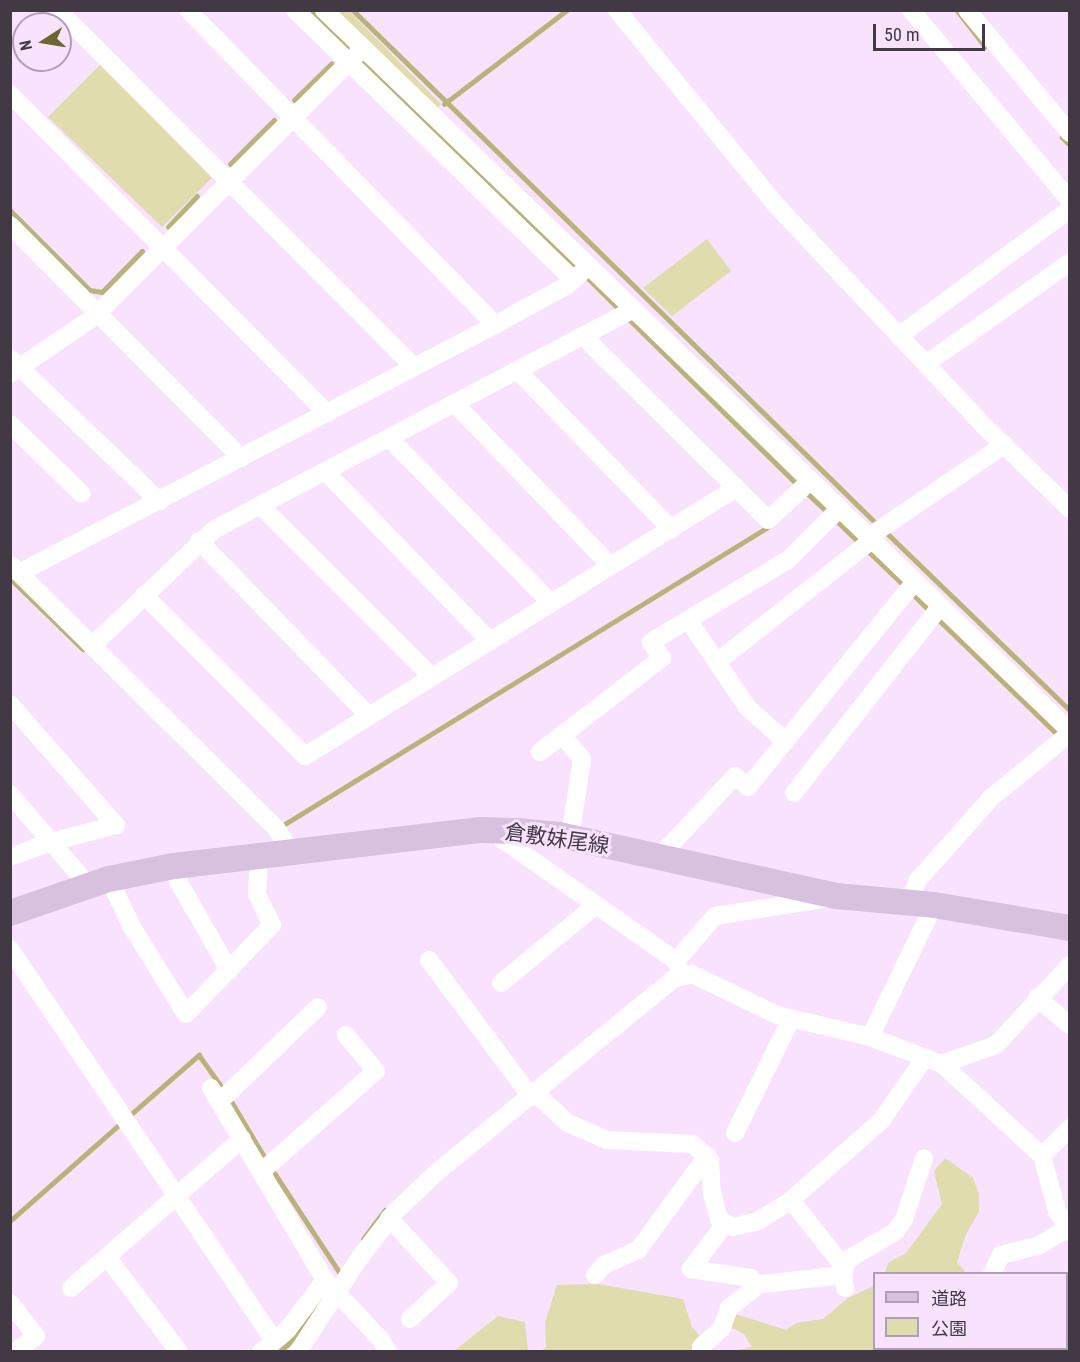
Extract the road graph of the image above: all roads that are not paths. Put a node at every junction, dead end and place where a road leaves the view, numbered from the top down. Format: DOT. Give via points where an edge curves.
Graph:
graph roads {
  1 [pos="58,10"];
  2 [pos="188,10"];
  3 [pos="295,10"];
  4 [pos="617,10"];
  5 [pos="911,10"];
  6 [pos="967,10"];
  7 [pos="326,11"];
  8 [pos="355,56"];
  9 [pos="10,94"];
  10 [pos="294,118"];
  11 [pos="1070,133"];
  12 [pos="228,183"];
  13 [pos="1070,201"];
  14 [pos="1070,209"];
  15 [pos="10,225"];
  16 [pos="163,248"];
  17 [pos="1070,262"];
  18 [pos="581,273"];
  19 [pos="99,312"];
  20 [pos="628,313"];
  21 [pos="495,325"];
  22 [pos="899,336"];
  23 [pos="585,338"];
  24 [pos="926,364"];
  25 [pos="14,366"];
  26 [pos="414,367"];
  27 [pos="519,372"];
  28 [pos="456,405"];
  29 [pos="327,413"];
  30 [pos="10,424"];
  31 [pos="390,439"];
  32 [pos="1004,445"];
  33 [pos="241,458"];
  34 [pos="326,472"];
  35 [pos="805,486"];
  36 [pos="736,488"];
  37 [pos="82,494"];
  38 [pos="159,501"];
  39 [pos="261,506"];
  40 [pos="1070,509"];
  41 [pos="834,514"];
  42 [pos="671,529"];
  43 [pos="872,538"];
  44 [pos="199,541"];
  45 [pos="611,566"];
  46 [pos="13,569"];
  47 [pos="910,588"];
  48 [pos="144,595"];
  49 [pos="551,603"];
  50 [pos="935,613"];
  51 [pos="688,620"];
  52 [pos="490,641"];
  53 [pos="92,646"];
  54 [pos="717,662"];
  55 [pos="432,677"];
  56 [pos="10,704"];
  57 [pos="369,716"];
  58 [pos="1066,734"];
  59 [pos="562,735"];
  60 [pos="785,741"];
  61 [pos="540,752"];
  62 [pos="794,793"];
  63 [pos="10,794"];
  64 [pos="497,831"];
  65 [pos="570,837"];
  66 [pos="51,842"];
  67 [pos="293,854"];
  68 [pos="10,857"];
  69 [pos="659,857"];
  70 [pos="259,858"];
  71 [pos="176,873"];
  72 [pos="105,885"];
  73 [pos="836,896"];
  74 [pos="909,902"];
  75 [pos="934,904"];
  76 [pos="596,905"];
  77 [pos="10,912"];
  78 [pos="1070,928"];
  79 [pos="10,949"];
  80 [pos="429,960"];
  81 [pos="1070,965"];
  82 [pos="679,968"];
  83 [pos="229,969"];
  84 [pos="501,983"];
  85 [pos="1037,998"];
  86 [pos="318,1007"];
  87 [pos="791,1019"];
  88 [pos="1070,1025"];
  89 [pos="346,1035"];
  90 [pos="870,1037"];
  91 [pos="924,1059"];
  92 [pos="942,1064"];
  93 [pos="529,1093"];
  94 [pos="1070,1128"];
  95 [pos="735,1133"];
  96 [pos="242,1139"];
  97 [pos="707,1156"];
  98 [pos="1042,1156"];
  99 [pos="924,1158"];
  100 [pos="267,1167"];
  101 [pos="178,1194"];
  102 [pos="791,1200"];
  103 [pos="389,1218"];
  104 [pos="724,1225"];
  105 [pos="1068,1230"];
  106 [pos="106,1257"];
  107 [pos="993,1272"];
  108 [pos="595,1275"];
  109 [pos="844,1276"];
  110 [pos="754,1285"];
  111 [pos="331,1287"];
  112 [pos="71,1288"];
  113 [pos="10,1302"];
  114 [pos="410,1319"];
  115 [pos="268,1346"];
  116 [pos="15,1352"];
  117 [pos="179,1352"];
  118 [pos="298,1352"];
  119 [pos="388,1352"];
  120 [pos="703,1352"];
  1 -- 12 [label="street"];
  2 -- 10 [label="street"];
  3 -- 8 [label="street"];
  4 -- 22 [label="street" via="775,204"];
  5 -- 13 [label="street"];
  6 -- 11 [label="street"];
  7 -- 8 [label="street"];
  8 -- 10 [label="street"];
  8 -- 18 [label="street"];
  9 -- 16 [label="street"];
  10 -- 12 [label="street"];
  10 -- 21 [label="street"];
  12 -- 16 [label="street"];
  12 -- 26 [label="street"];
  14 -- 22 [label="street"];
  15 -- 19 [label="street"];
  16 -- 19 [label="street"];
  16 -- 29 [label="street"];
  17 -- 24 [label="street"];
  18 -- 20 [label="street"];
  18 -- 21 [label="street"];
  19 -- 25 [label="street"];
  19 -- 33 [label="street"];
  20 -- 23 [label="street"];
  20 -- 35 [label="street"];
  21 -- 26 [label="street"];
  22 -- 24 [label="street"];
  23 -- 27 [label="street"];
  23 -- 36 [label="street"];
  24 -- 32 [label="street"];
  25 -- 38 [label="street"];
  26 -- 29 [label="street"];
  27 -- 28 [label="street"];
  27 -- 42 [label="street"];
  28 -- 31 [label="street"];
  28 -- 45 [label="street"];
  29 -- 33 [label="street"];
  30 -- 37 [label="street"];
  31 -- 34 [label="street"];
  31 -- 49 [label="street"];
  32 -- 40 [label="street"];
  32 -- 43 [label="street"];
  33 -- 38 [label="street"];
  34 -- 39 [label="street"];
  34 -- 52 [label="street"];
  35 -- 36 [label="street" via="768,520"];
  35 -- 41 [label="street"];
  36 -- 42 [label="street"];
  38 -- 46 [label="street"];
  39 -- 44 [label="street"];
  39 -- 55 [label="street"];
  41 -- 43 [label="street"];
  41 -- 51 [label="street" via="788,560"];
  42 -- 45 [label="street"];
  43 -- 47 [label="street"];
  43 -- 54 [label="street"];
  44 -- 48 [label="street"];
  44 -- 57 [label="street"];
  45 -- 49 [label="street"];
  46 -- 53 [label="street"];
  47 -- 50 [label="street"];
  47 -- 60 [label="street"];
  48 -- 53 [label="street"];
  48 -- 57 [label="street" via="305,756"];
  49 -- 52 [label="street"];
  50 -- 58 [label="street"];
  50 -- 62 [label="street"];
  51 -- 54 [label="street"];
  51 -- 59 [label="street" via="651,642 662,658"];
  52 -- 55 [label="street"];
  53 -- 67 [label="street" via="276,828"];
  54 -- 60 [label="street" via="748,708"];
  55 -- 57 [label="street"];
  56 -- 66 [label="street" via="116,825"];
  58 -- 74 [label="street" via="991,798 918,880"];
  59 -- 61 [label="street"];
  59 -- 65 [label="street" via="582,759"];
  60 -- 69 [label="street" via="748,787 735,776"];
  63 -- 66 [label="street"];
  64 -- 65 [label="main road, 倉敷妹尾線"];
  64 -- 67 [label="main road, 倉敷妹尾線"];
  64 -- 76 [label="street" via="502,839"];
  65 -- 69 [label="main road, 倉敷妹尾線"];
  66 -- 68 [label="street"];
  66 -- 72 [label="street"];
  67 -- 70 [label="main road, 倉敷妹尾線"];
  69 -- 73 [label="main road, 倉敷妹尾線"];
  70 -- 71 [label="main road, 倉敷妹尾線"];
  70 -- 83 [label="street" via="257,894 272,926"];
  71 -- 72 [label="main road, 倉敷妹尾線"];
  71 -- 83 [label="street"];
  72 -- 77 [label="main road, 倉敷妹尾線"];
  72 -- 83 [label="street" via="186,1014"];
  73 -- 74 [label="main road, 倉敷妹尾線"];
  73 -- 82 [label="street" via="715,916"];
  74 -- 75 [label="main road, 倉敷妹尾線"];
  75 -- 78 [label="main road, 倉敷妹尾線"];
  75 -- 90 [label="street"];
  76 -- 82 [label="street"];
  76 -- 84 [label="street"];
  79 -- 101 [label="street"];
  80 -- 93 [label="street"];
  81 -- 85 [label="street"];
  82 -- 87 [label="street"];
  82 -- 93 [label="street"];
  85 -- 88 [label="street"];
  85 -- 92 [label="street" via="996,1045"];
  86 -- 96 [label="street" via="221,1095"];
  87 -- 90 [label="street"];
  87 -- 95 [label="street"];
  89 -- 100 [label="street" via="376,1071"];
  90 -- 91 [label="street"];
  91 -- 92 [label="street"];
  91 -- 102 [label="street" via="881,1121"];
  92 -- 98 [label="street"];
  93 -- 97 [label="street" via="568,1123 607,1140 693,1144"];
  93 -- 103 [label="street"];
  94 -- 98 [label="street"];
  96 -- 100 [label="street"];
  96 -- 101 [label="street"];
  97 -- 104 [label="street" via="712,1193"];
  97 -- 108 [label="street" via="638,1250 604,1265"];
  98 -- 105 [label="street" via="1057,1210"];
  99 -- 109 [label="street" via="904,1219 896,1231 847,1260"];
  100 -- 111 [label="street"];
  101 -- 106 [label="street"];
  101 -- 115 [label="street"];
  102 -- 104 [label="street" via="758,1221 733,1227"];
  102 -- 109 [label="street"];
  103 -- 111 [label="street"];
  103 -- 114 [label="street" via="449,1283"];
  104 -- 110 [label="street" via="691,1269 751,1278"];
  105 -- 107 [label="street" via="1038,1246 1001,1255"];
  106 -- 112 [label="street"];
  106 -- 117 [label="street"];
  109 -- 110 [label="street"];
  110 -- 120 [label="street" via="729,1308 722,1328 701,1347"];
  111 -- 115 [label="street"];
  111 -- 118 [label="street"];
  111 -- 119 [label="street"];
  113 -- 116 [label="street" via="36,1336"];
}
